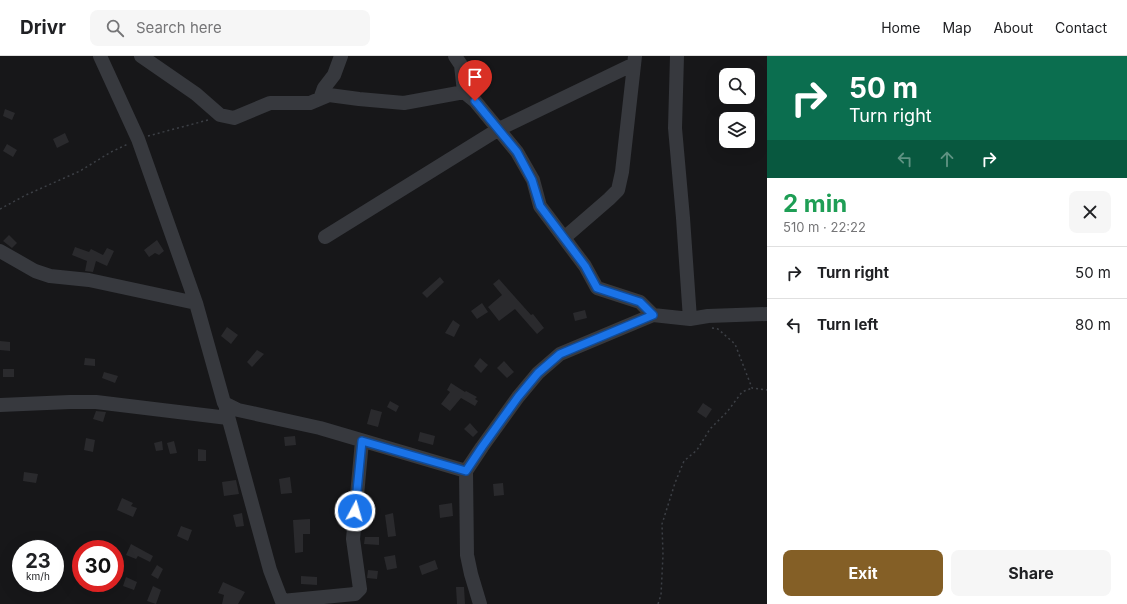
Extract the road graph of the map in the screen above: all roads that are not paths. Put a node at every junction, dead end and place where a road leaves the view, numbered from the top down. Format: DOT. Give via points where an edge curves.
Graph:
graph roads {
  1 [pos="100,56"];
  2 [pos="141,56"];
  3 [pos="341,56"];
  4 [pos="455,56"];
  5 [pos="677,56"];
  6 [pos="634,60"];
  7 [pos="464,92"];
  8 [pos="320,99"];
  9 [pos="499,129"];
  10 [pos="325,237"];
  11 [pos="564,238"];
  12 [pos="0,251"];
  13 [pos="196,303"];
  14 [pos="767,314"];
  15 [pos="653,315"];
  16 [pos="690,319"];
  17 [pos="224,403"];
  18 [pos="0,405"];
  19 [pos="228,418"];
  20 [pos="362,441"];
  21 [pos="466,471"];
  22 [pos="282,602"];
  23 [pos="480,604"];
  1 -- 13 [label="street" via="138,139"];
  2 -- 8 [label="street" via="196,94 220,115 234,118 270,103 310,103"];
  3 -- 8 [label="street" via="334,75 324,88"];
  4 -- 7 [label="street" via="461,65"];
  5 -- 16 [label="street" via="676,128"];
  6 -- 9 [label="street"];
  6 -- 11 [label="street" via="618,190"];
  7 -- 8 [label="street" via="404,103 330,95"];
  7 -- 9 [label="street"];
  9 -- 10 [label="street"];
  9 -- 11 [label="street" via="517,152 532,180 540,206"];
  11 -- 15 [label="street" via="585,266 597,288 640,302"];
  12 -- 13 [label="street" via="35,271 50,276 89,280"];
  13 -- 17 [label="street"];
  14 -- 16 [label="street"];
  15 -- 16 [label="street"];
  15 -- 21 [label="street" via="560,354 538,373 518,397"];
  17 -- 19 [label="street"];
  17 -- 20 [label="street" via="238,410 320,428"];
  18 -- 19 [label="street" via="96,402"];
  19 -- 22 [label="street" via="270,570"];
  20 -- 21 [label="street"];
  20 -- 22 [label="street" via="352,539 360,589 355,594"];
  21 -- 23 [label="street" via="467,555"];
}
